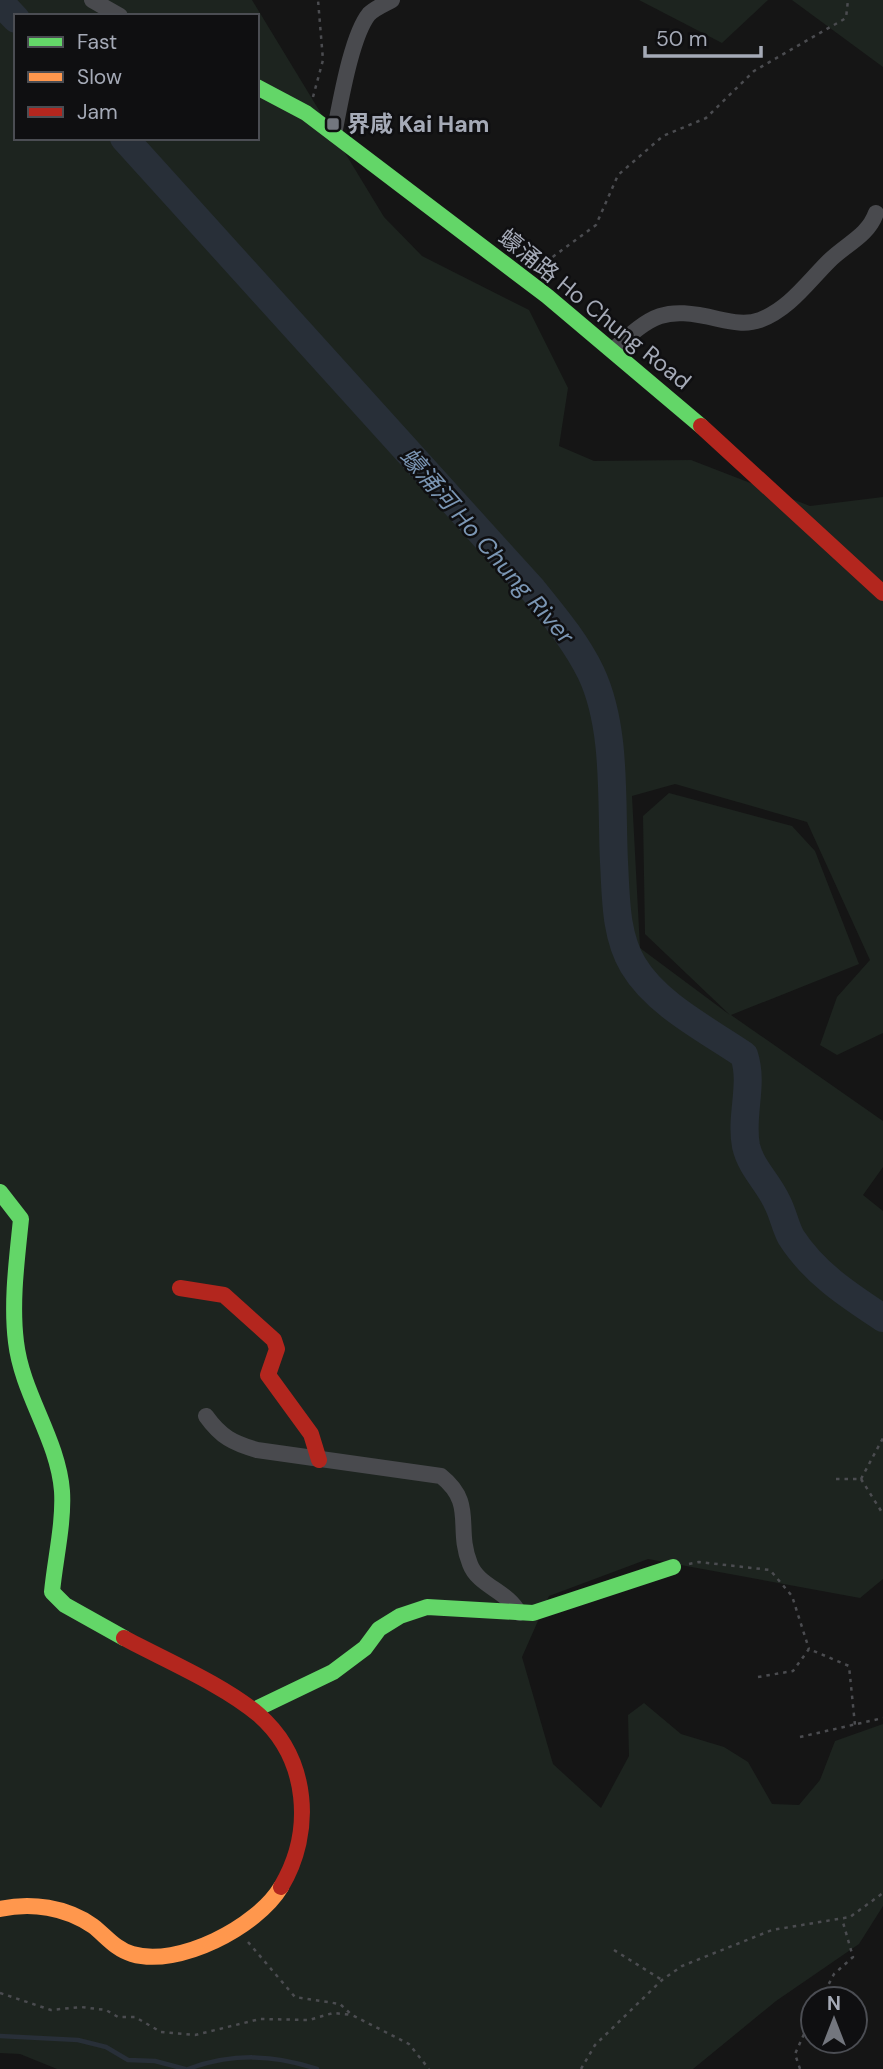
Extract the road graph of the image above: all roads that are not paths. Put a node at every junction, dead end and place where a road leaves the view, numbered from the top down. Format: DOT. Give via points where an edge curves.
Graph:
graph roads {
  1 [pos="92,0"];
  2 [pos="392,0"];
  3 [pos="116,14"];
  4 [pos="259,88"];
  5 [pos="334,134"];
  6 [pos="876,213"];
  7 [pos="612,350"];
  8 [pos="883,593"];
  9 [pos="0,1192"];
  10 [pos="180,1288"];
  11 [pos="206,1416"];
  12 [pos="319,1460"];
  13 [pos="673,1567"];
  14 [pos="519,1613"];
  15 [pos="254,1710"];
  16 [pos="0,1909"];
  1 -- 3 [label="street"];
  2 -- 5 [label="street" via="364,21"];
  4 -- 5 [label="street, 蠔涌路 Ho Chung Road"];
  5 -- 7 [label="street, 蠔涌路 Ho Chung Road"];
  6 -- 7 [label="street" via="871,228 829,261 782,309 758,321 738,324 680,313 660,315 645,321"];
  7 -- 8 [label="street, 蠔涌路 Ho Chung Road"];
  9 -- 15 [label="street" via="21,1219 16,1343 62,1491 52,1592 65,1605"];
  10 -- 12 [label="street" via="223,1296 274,1340 278,1349 268,1375 311,1434"];
  11 -- 12 [label="street" via="231,1442"];
  12 -- 14 [label="street" via="441,1476 462,1497 464,1548 471,1568 513,1601"];
  13 -- 14 [label="street" via="533,1613"];
  14 -- 15 [label="street" via="427,1606 379,1629 365,1648 333,1672"];
  15 -- 16 [label="street" via="281,1740 301,1786 304,1809 296,1859 264,1910 239,1930 154,1957 112,1946 83,1920 56,1911 30,1906"];
}
